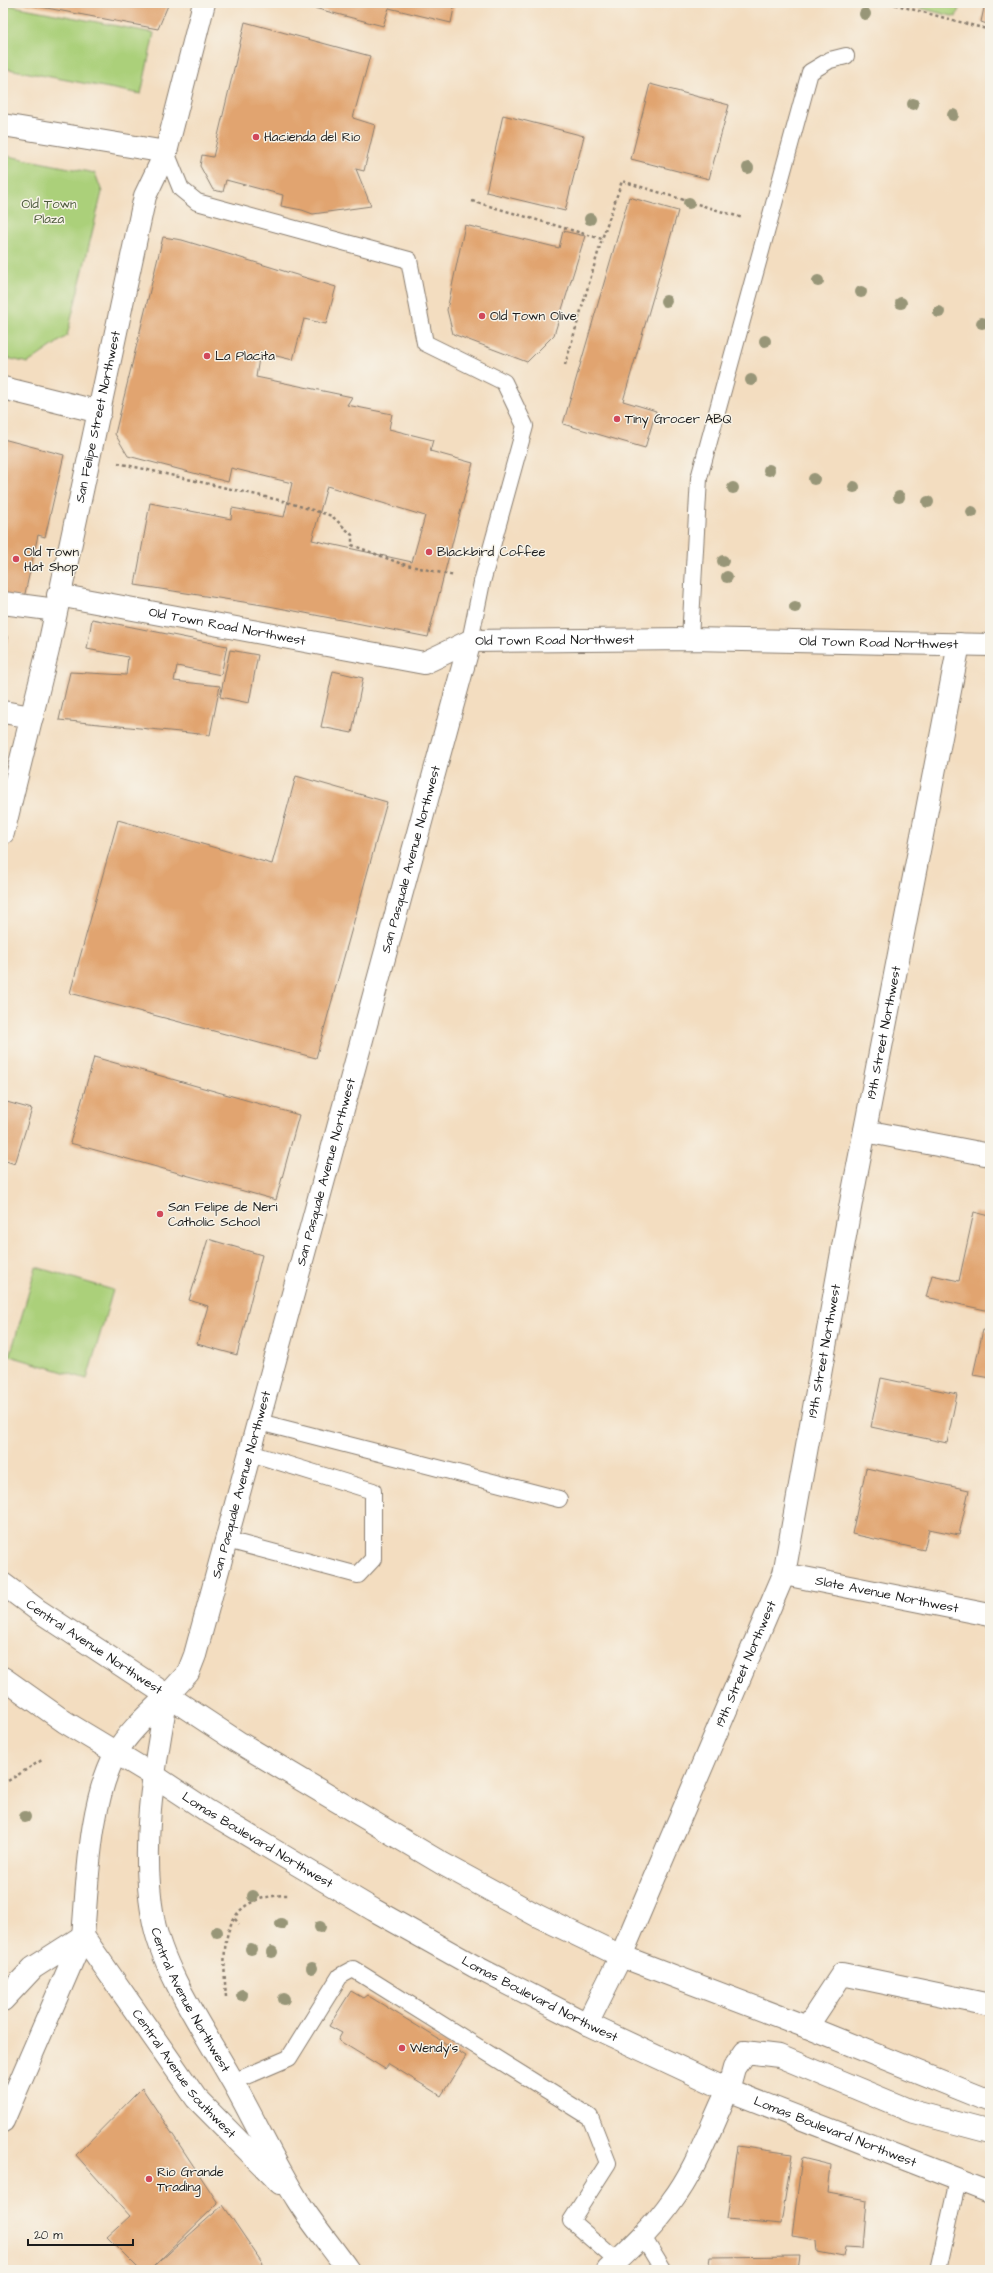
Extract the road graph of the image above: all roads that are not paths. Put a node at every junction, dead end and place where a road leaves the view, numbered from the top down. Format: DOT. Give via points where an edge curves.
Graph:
graph roads {
  1 [pos="204,3"];
  2 [pos="846,56"];
  3 [pos="3,126"];
  4 [pos="166,152"];
  5 [pos="3,388"];
  6 [pos="100,412"];
  7 [pos="57,602"];
  8 [pos="3,603"];
  9 [pos="690,639"];
  10 [pos="470,641"];
  11 [pos="959,644"];
  12 [pos="990,645"];
  13 [pos="3,712"];
  14 [pos="32,717"];
  15 [pos="7,800"];
  16 [pos="3,833"];
  17 [pos="866,1131"];
  18 [pos="990,1155"];
  19 [pos="259,1422"];
  20 [pos="250,1453"];
  21 [pos="559,1499"];
  22 [pos="227,1540"];
  23 [pos="784,1574"];
  24 [pos="3,1584"];
  25 [pos="990,1615"];
  26 [pos="3,1678"];
  27 [pos="167,1696"];
  28 [pos="117,1753"];
  29 [pos="153,1775"];
  30 [pos="83,1936"];
  31 [pos="621,1956"];
  32 [pos="3,2000"];
  33 [pos="990,2005"];
  34 [pos="587,2024"];
  35 [pos="807,2027"];
  36 [pos="233,2082"];
  37 [pos="728,2090"];
  38 [pos="990,2101"];
  39 [pos="3,2121"];
  40 [pos="990,2132"];
  41 [pos="958,2180"];
  42 [pos="990,2192"];
  43 [pos="298,2202"];
  44 [pos="643,2237"];
  45 [pos="612,2266"];
  46 [pos="348,2270"];
  47 [pos="662,2270"];
  48 [pos="938,2270"];
  1 -- 4 [label="street, San Felipe Street Northwest"];
  2 -- 9 [label="lane" via="830,60 810,72 699,478"];
  3 -- 4 [label="street"];
  4 -- 6 [label="street, San Felipe Street Northwest" via="145,196"];
  4 -- 10 [label="lane" via="181,189 197,202 409,260 425,343 504,382 525,426 482,582"];
  5 -- 6 [label="street"];
  6 -- 7 [label="street, San Felipe Street Northwest"];
  7 -- 8 [label="street, Old Town Road Northwest"];
  7 -- 10 [label="street, Old Town Road Northwest" via="424,663"];
  7 -- 14 [label="street, San Felipe Street Northwest"];
  9 -- 10 [label="street, Old Town Road Northwest"];
  9 -- 11 [label="street, Old Town Road Northwest"];
  10 -- 19 [label="street, San Pasquale Avenue Northwest"];
  11 -- 12 [label="street, Old Town Road Northwest"];
  11 -- 17 [label="street, 19th Street Northwest"];
  13 -- 14 [label="street"];
  14 -- 15 [label="street, San Felipe Street Northwest"];
  15 -- 16 [label="street, San Felipe Street Northwest"];
  17 -- 18 [label="street"];
  17 -- 23 [label="street, 19th Street Northwest"];
  19 -- 20 [label="street, San Pasquale Avenue Northwest"];
  19 -- 21 [label="lane"];
  20 -- 22 [label="street, San Pasquale Avenue Northwest"];
  20 -- 22 [label="lane" via="373,1491 373,1559 358,1575"];
  22 -- 27 [label="street, San Pasquale Avenue Northwest" via="195,1656 188,1673"];
  23 -- 25 [label="street, Slate Avenue Northwest"];
  23 -- 31 [label="street, 19th Street Northwest"];
  24 -- 27 [label="street, Central Avenue Northwest" via="39,1612"];
  26 -- 28 [label="street" via="65,1722"];
  27 -- 28 [label="street, Central Avenue Northwest" via="139,1724"];
  27 -- 29 [label="street, Central Avenue Northwest"];
  27 -- 31 [label="street" via="249,1749 443,1864 538,1916"];
  28 -- 29 [label="street, Lomas Boulevard Northwest"];
  28 -- 30 [label="street, Central Avenue Northwest" via="96,1817"];
  29 -- 34 [label="street, Lomas Boulevard Northwest" via="206,1810 374,1910 474,1966"];
  29 -- 36 [label="street, Central Avenue Northwest" via="148,1862 153,1920 165,1958"];
  30 -- 32 [label="street" via="33,1968"];
  30 -- 39 [label="street, Central Avenue Northwest"];
  30 -- 43 [label="street, Central Avenue Southwest" via="196,2098"];
  31 -- 34 [label="street, 19th Street Northwest"];
  31 -- 35 [label="street"];
  33 -- 35 [label="street" via="842,1974"];
  34 -- 37 [label="street, Lomas Boulevard Northwest"];
  35 -- 38 [label="street"];
  36 -- 43 [label="street, Central Avenue Northwest"];
  36 -- 45 [label="lane" via="289,2058 340,1976 353,1969 590,2117 608,2163 571,2221"];
  37 -- 40 [label="street" via="734,2068 745,2052 779,2056 911,2111"];
  37 -- 41 [label="street, Lomas Boulevard Northwest"];
  37 -- 44 [label="street" via="693,2168 673,2201"];
  41 -- 42 [label="street, Lomas Boulevard Northwest"];
  41 -- 48 [label="lane"];
  43 -- 46 [label="street, Central Avenue Northwest"];
  44 -- 45 [label="street"];
  44 -- 47 [label="lane"];
}
